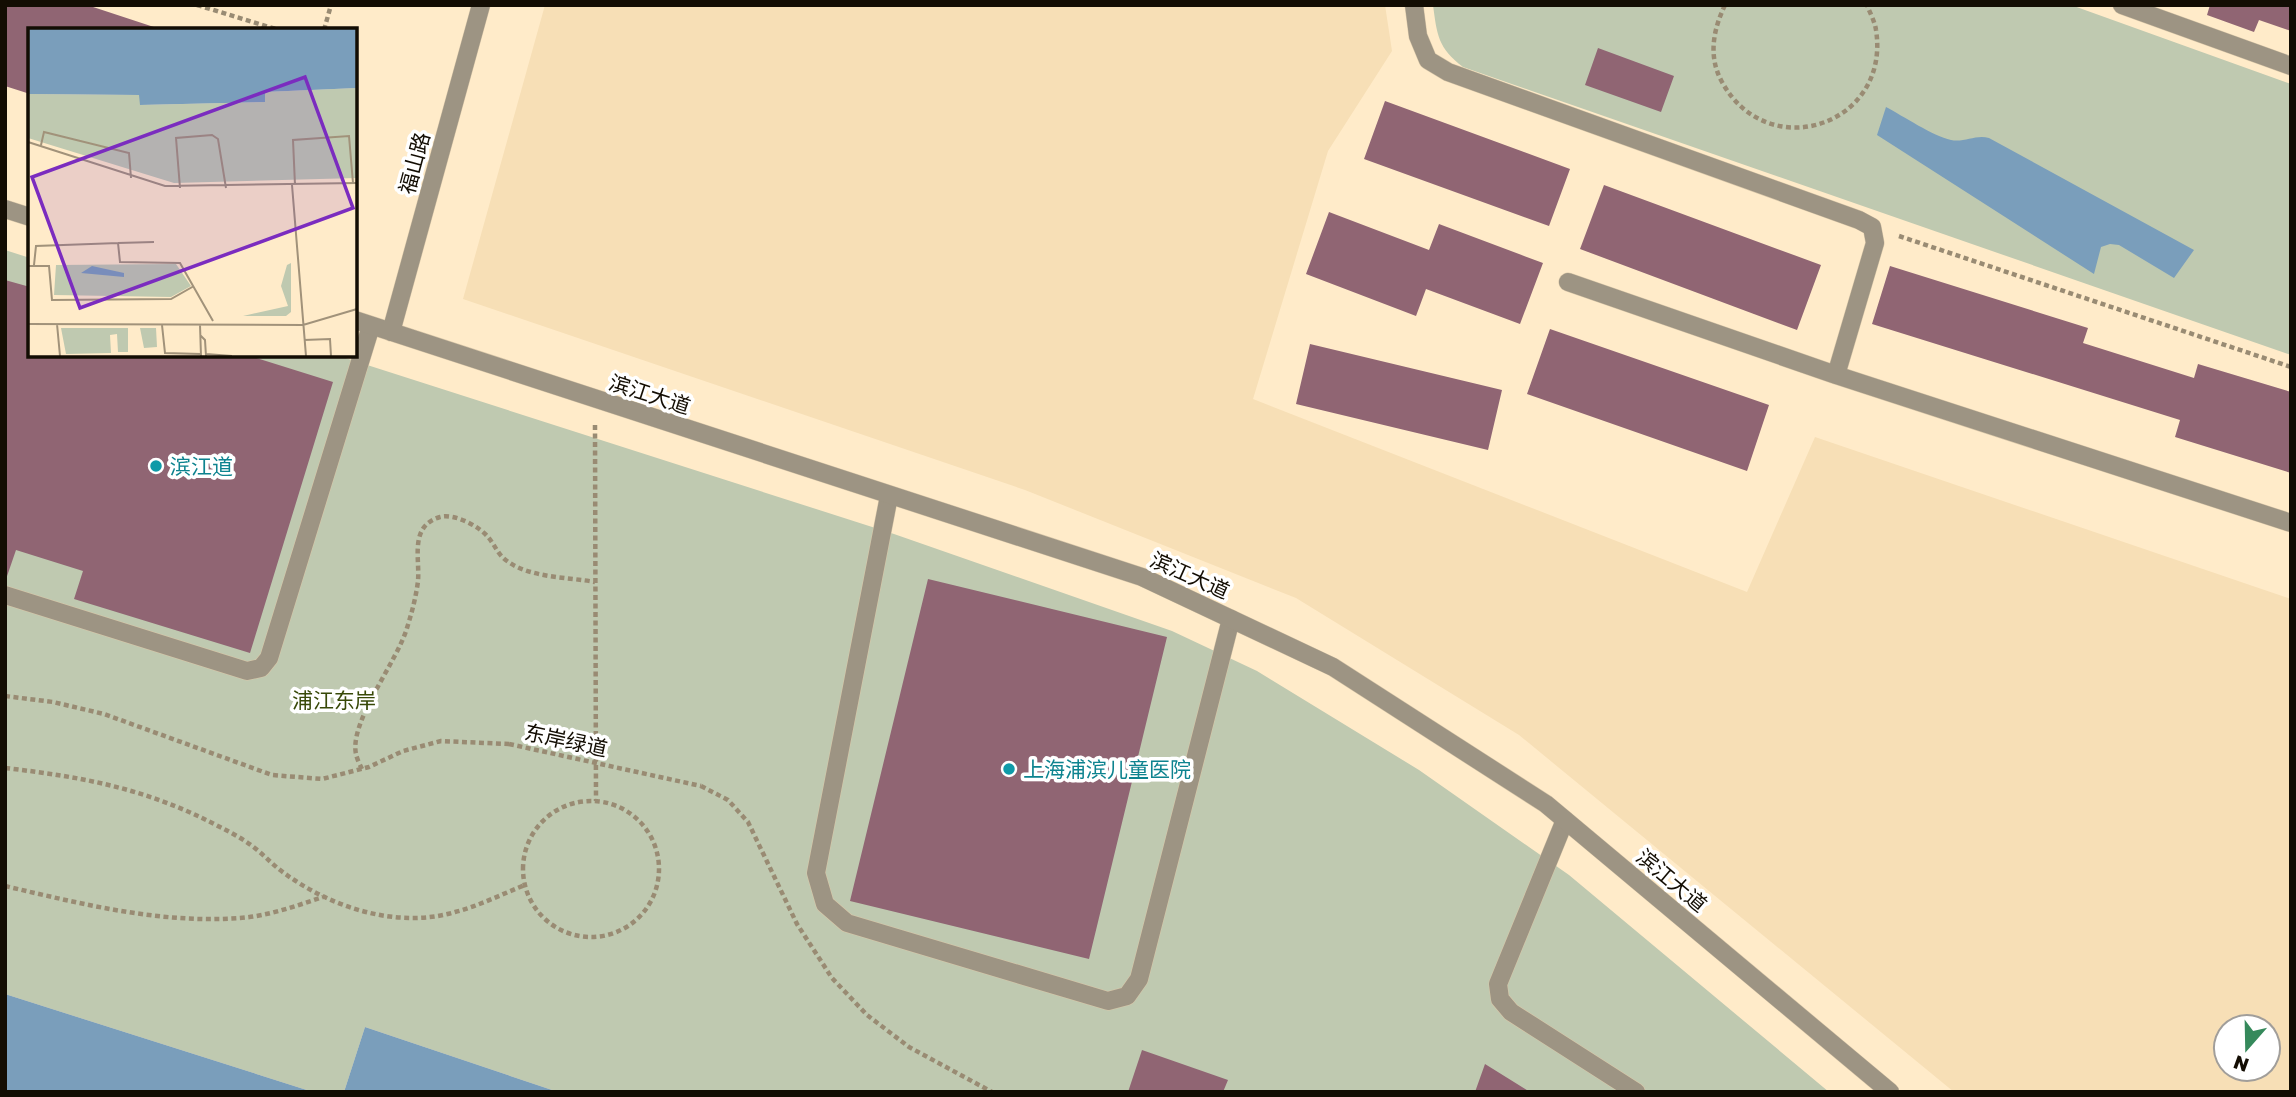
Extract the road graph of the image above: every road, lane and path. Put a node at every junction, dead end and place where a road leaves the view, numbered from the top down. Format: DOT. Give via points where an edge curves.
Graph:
graph roads {
  1 [pos="197,5"];
  2 [pos="331,5"];
  3 [pos="481,5"];
  4 [pos="1414,5"];
  5 [pos="1725,5"];
  6 [pos="1867,5"];
  7 [pos="2122,5"];
  8 [pos="272,28"];
  9 [pos="325,28"];
  10 [pos="2291,66"];
  11 [pos="5,209"];
  12 [pos="28,216"];
  13 [pos="1872,227"];
  14 [pos="1568,282"];
  15 [pos="363,323"];
  16 [pos="391,332"];
  17 [pos="357,344"];
  18 [pos="353,357"];
  19 [pos="2291,367"];
  20 [pos="1836,375"];
  21 [pos="595,400"];
  22 [pos="889,496"];
  23 [pos="2291,523"];
  24 [pos="595,582"];
  25 [pos="5,595"];
  26 [pos="1231,619"];
  27 [pos="5,696"];
  28 [pos="5,768"];
  29 [pos="362,769"];
  30 [pos="596,802"];
  31 [pos="1565,820"];
  32 [pos="525,885"];
  33 [pos="5,886"];
  34 [pos="323,897"];
  35 [pos="992,1092"];
  36 [pos="1636,1092"];
  37 [pos="1889,1092"];
  1 -- 8 [label="path"];
  2 -- 9 [label="path"];
  3 -- 16 [label="street, 福山路"];
  4 -- 13 [label="street" via="1418,36 1428,60 1448,72"];
  5 -- 6 [label="path" via="1716,23 1713,49 1718,75 1731,98 1751,116 1775,126 1803,128 1842,114 1870,83 1877,56 1876,28"];
  7 -- 10 [label="street"];
  11 -- 12 [label="street"];
  13 -- 19 [label="path"];
  13 -- 20 [label="street" via="1875,243"];
  14 -- 20 [label="street"];
  15 -- 16 [label="street, 滨江大道"];
  15 -- 17 [label="street"];
  16 -- 21 [label="street, 滨江大道"];
  18 -- 25 [label="street" via="268,658 261,668 247,671"];
  20 -- 23 [label="street"];
  21 -- 22 [label="street, 滨江大道"];
  21 -- 24 [label="path"];
  22 -- 26 [label="street, 滨江大道" via="1142,577"];
  22 -- 26 [label="street" via="816,873 825,904 847,923 1108,1001 1127,996 1139,979"];
  24 -- 29 [label="path" via="529,571 497,552 483,531 452,517 432,521 416,548 418,578 407,631 359,729 356,754"];
  24 -- 30 [label="path"];
  26 -- 31 [label="street, 滨江大道" via="1333,667"];
  27 -- 29 [label="path, 东岸绿道" via="104,714 272,775 323,779"];
  28 -- 34 [label="path" via="107,783 168,803 254,847 284,874"];
  29 -- 35 [label="path, 东岸绿道, bridge" via="441,741 509,744 701,786 728,800 748,822 797,924 832,978 867,1015 909,1047"];
  30 -- 32 [label="path" via="575,803 540,825 528,843"];
  30 -- 32 [label="path" via="620,808 639,821 653,841 658,878 648,908 631,925 610,935 586,937 547,921 533,905"];
  31 -- 36 [label="street" via="1498,984 1500,999 1511,1012"];
  31 -- 37 [label="street, 滨江大道"];
  32 -- 34 [label="path" via="454,913 412,919 370,914"];
  33 -- 34 [label="path" via="167,918 241,918"];
}
